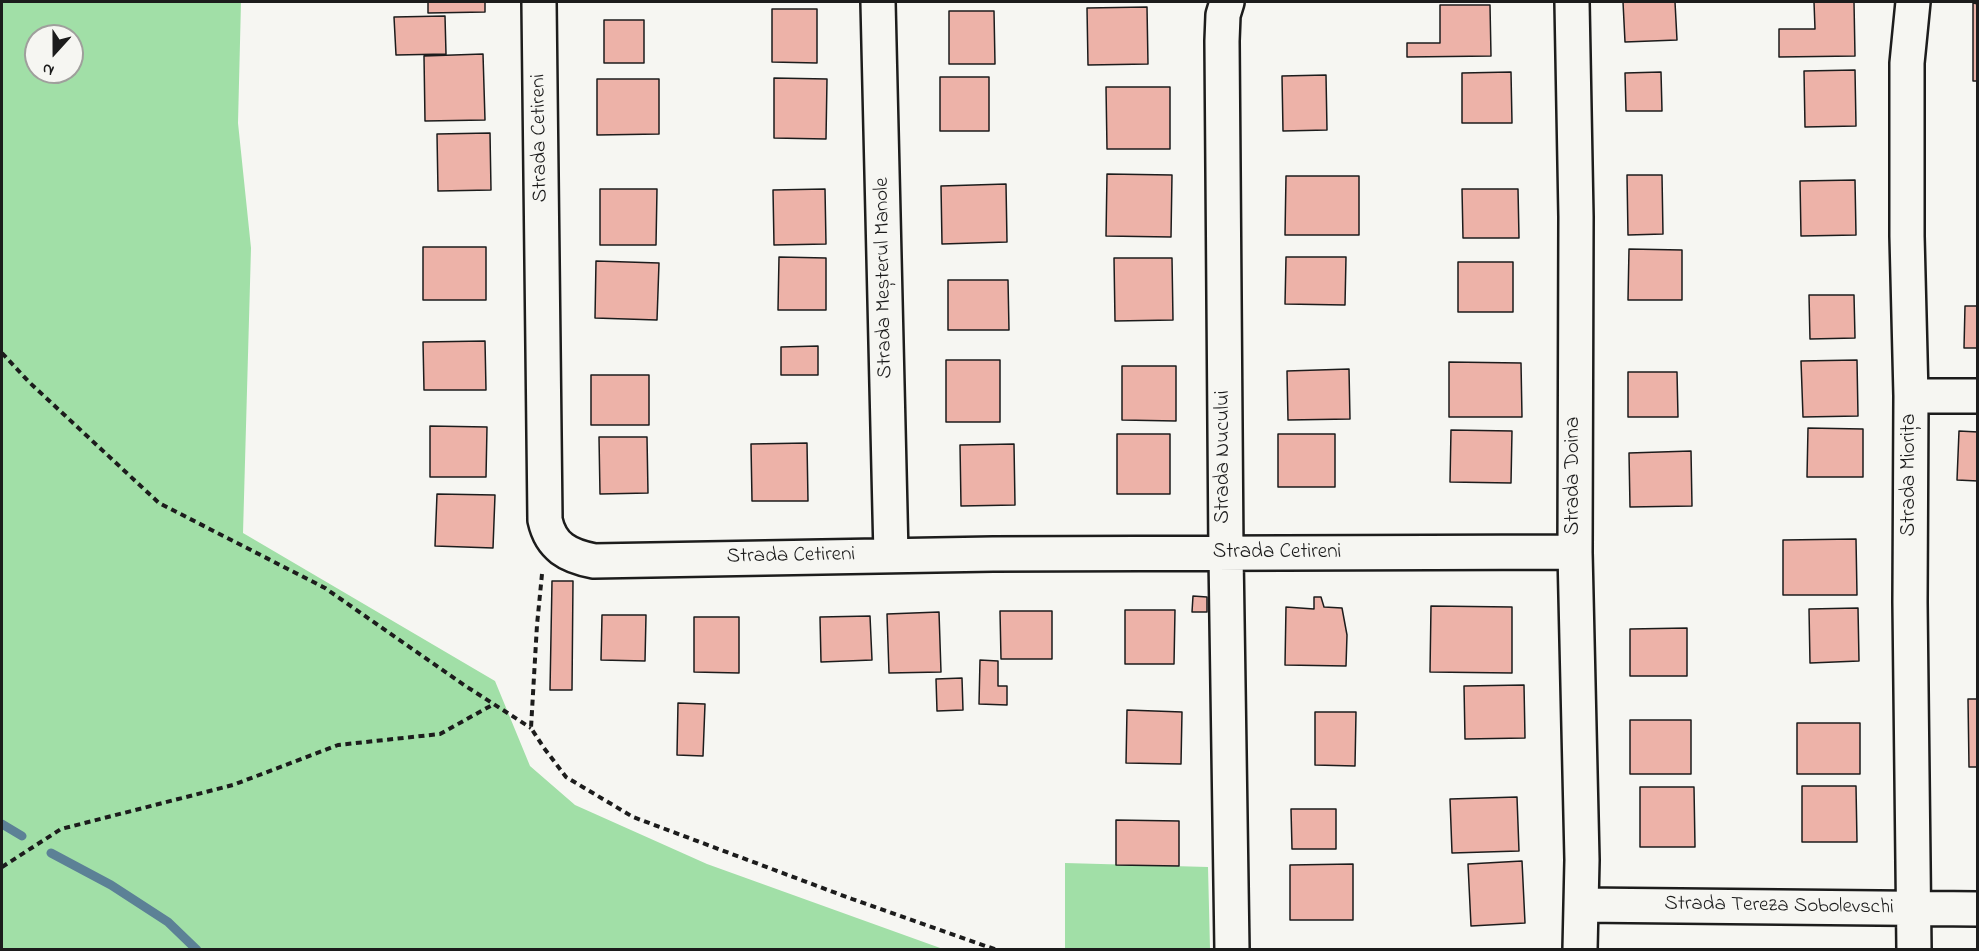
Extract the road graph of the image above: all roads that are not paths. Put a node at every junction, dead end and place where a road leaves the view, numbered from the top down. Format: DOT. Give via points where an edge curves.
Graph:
graph roads {
  1 [pos="539,2"];
  2 [pos="878,2"];
  3 [pos="1227,2"];
  4 [pos="1572,2"];
  5 [pos="1912,2"];
  6 [pos="1911,396"];
  7 [pos="1977,396"];
  8 [pos="1575,552"];
  9 [pos="1226,554"];
  10 [pos="891,555"];
  11 [pos="1581,905"];
  12 [pos="1914,908"];
  13 [pos="1977,909"];
  14 [pos="1232,950"];
  15 [pos="1580,950"];
  16 [pos="1914,950"];
  1 -- 10 [label="street, Strada Cetireni" via="545,519 554,543 575,556 594,561"];
  2 -- 10 [label="street, Strada Meșterul Manole"];
  3 -- 9 [label="street, Strada Nucului" via="1222,41"];
  4 -- 8 [label="street, Strada Doina"];
  5 -- 6 [label="street, Strada Miorița" via="1907,63"];
  6 -- 7 [label="street"];
  6 -- 12 [label="street, Strada Miorița"];
  8 -- 9 [label="street, Strada Cetireni"];
  8 -- 11 [label="street, Strada Doina"];
  9 -- 10 [label="street, Strada Cetireni"];
  9 -- 14 [label="street, Strada Nucului"];
  11 -- 12 [label="street, Strada Tereza Sobolevschi"];
  11 -- 15 [label="street, Strada Doina"];
  12 -- 13 [label="street, Strada Tereza Sobolevschi"];
  12 -- 16 [label="street, Strada Miorița"];
}
